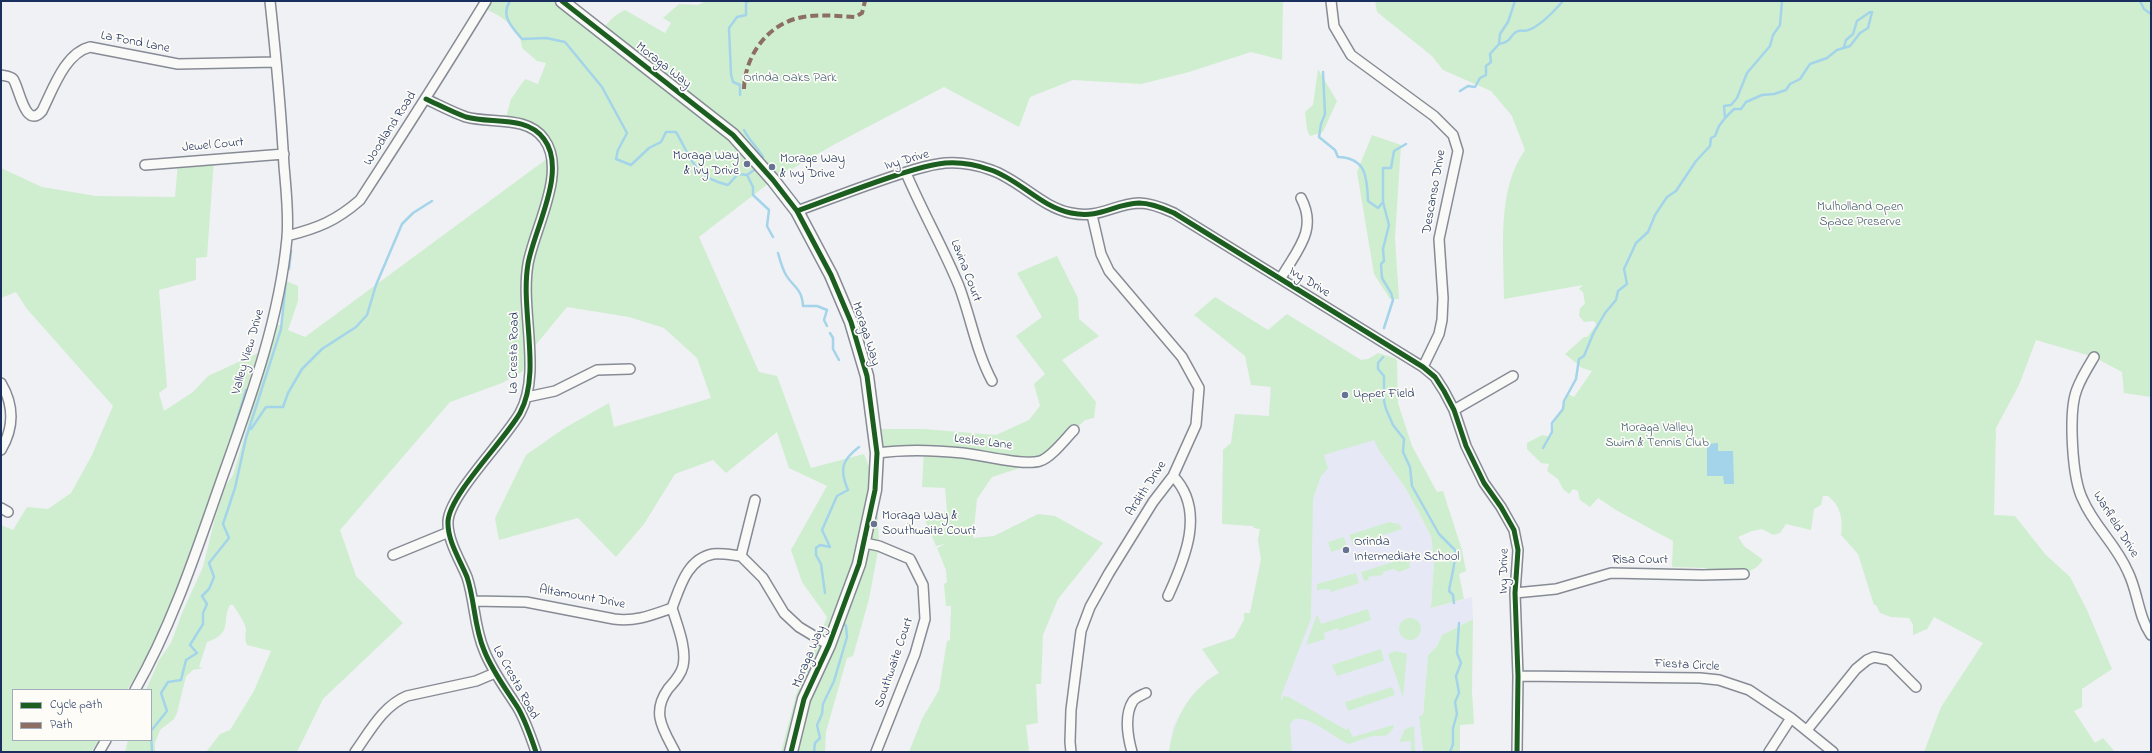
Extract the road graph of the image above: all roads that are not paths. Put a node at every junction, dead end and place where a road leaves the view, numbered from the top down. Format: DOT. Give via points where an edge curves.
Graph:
graph roads {
  1 [pos="270,1"];
  2 [pos="486,1"];
  3 [pos="562,1"];
  4 [pos="1331,1"];
  5 [pos="276,62"];
  6 [pos="1,75"];
  7 [pos="426,99"];
  8 [pos="284,154"];
  9 [pos="145,165"];
  10 [pos="906,173"];
  11 [pos="1302,198"];
  12 [pos="796,211"];
  13 [pos="1092,215"];
  14 [pos="287,236"];
  15 [pos="1281,278"];
  16 [pos="2094,357"];
  17 [pos="1423,367"];
  18 [pos="630,368"];
  19 [pos="1513,376"];
  20 [pos="992,381"];
  21 [pos="1,383"];
  22 [pos="527,397"];
  23 [pos="1454,410"];
  24 [pos="1074,430"];
  25 [pos="1,450"];
  26 [pos="877,453"];
  27 [pos="1173,476"];
  28 [pos="755,500"];
  29 [pos="449,532"];
  30 [pos="865,543"];
  31 [pos="393,555"];
  32 [pos="740,556"];
  33 [pos="1744,574"];
  34 [pos="1515,593"];
  35 [pos="1168,596"];
  36 [pos="473,601"];
  37 [pos="672,608"];
  38 [pos="2151,635"];
  39 [pos="829,645"];
  40 [pos="495,673"];
  41 [pos="1518,676"];
  42 [pos="1916,687"];
  43 [pos="136,689"];
  44 [pos="1146,693"];
  45 [pos="1791,718"];
  46 [pos="1807,730"];
  47 [pos="105,741"];
  48 [pos="99,752"];
  49 [pos="355,752"];
  50 [pos="536,752"];
  51 [pos="675,752"];
  52 [pos="791,752"];
  53 [pos="876,752"];
  54 [pos="1071,752"];
  55 [pos="1132,752"];
  56 [pos="1517,752"];
  57 [pos="1769,752"];
  58 [pos="1833,752"];
  1 -- 5 [label="street, Valley View Drive"];
  2 -- 7 [label="street, Woodland Road"];
  3 -- 12 [label="main road, Moraga Way" via="730,132 773,180"];
  4 -- 17 [label="street, Descanso Drive" via="1334,26 1351,55 1434,116 1453,135 1458,151 1439,239 1442,320"];
  5 -- 6 [label="street, La Fond Lane" via="178,64 90,47 80,50 70,61 42,111 34,115 24,108 14,80"];
  5 -- 8 [label="street, Valley View Drive"];
  7 -- 14 [label="street, Woodland Road" via="360,200 323,226"];
  7 -- 22 [label="street, La Cresta Road" via="466,116 528,126 544,138 552,155 549,194 530,255 527,275"];
  8 -- 9 [label="street, Jewel Court"];
  8 -- 14 [label="street, Valley View Drive"];
  10 -- 12 [label="street, Ivy Drive"];
  10 -- 13 [label="street, Ivy Drive" via="937,164 972,165 1002,175 1061,211"];
  10 -- 20 [label="street, Lavina Court" via="960,288 982,361"];
  11 -- 15 [label="street" via="1307,209 1308,229"];
  12 -- 26 [label="main road, Moraga Way" via="831,275 851,322 867,376"];
  13 -- 15 [label="street, Ivy Drive" via="1139,203 1157,206 1174,213"];
  13 -- 27 [label="street, Ardith Drive" via="1101,254 1109,271 1182,357 1199,388 1196,426"];
  14 -- 43 [label="street, Valley View Drive" via="269,336 232,451 182,593"];
  15 -- 17 [label="street, Ivy Drive"];
  16 -- 38 [label="street, Warfield Drive" via="2076,390 2072,447 2076,475 2082,500 2115,546 2129,573 2141,615"];
  17 -- 23 [label="street, Ivy Drive" via="1435,377"];
  18 -- 22 [label="street" via="597,370 555,391"];
  19 -- 23 [label="street"];
  21 -- 25 [label="street" via="9,396 11,410 11,424"];
  22 -- 29 [label="street, La Cresta Road" via="511,428 454,501 448,519"];
  23 -- 34 [label="street, Ivy Drive" via="1466,446 1484,484 1514,530 1518,550"];
  24 -- 26 [label="street, Leslee Lane" via="1040,461 1028,462 963,453 906,449"];
  26 -- 30 [label="main road, Moraga Way" via="875,490"];
  27 -- 35 [label="street" via="1183,486 1190,505 1191,524 1181,566"];
  27 -- 54 [label="street, Ardith Drive" via="1153,502 1109,573 1090,607 1081,631 1071,710"];
  28 -- 32 [label="street"];
  29 -- 31 [label="street"];
  29 -- 36 [label="street, La Cresta Road"];
  30 -- 39 [label="main road, Moraga Way"];
  30 -- 53 [label="street, Southwaite Court" via="910,559 924,592 925,619 919,640"];
  32 -- 37 [label="street" via="714,554 702,557 693,564 684,577"];
  32 -- 39 [label="street" via="763,578 784,613 799,627"];
  33 -- 34 [label="street, Risa Court" via="1611,573 1556,589"];
  34 -- 41 [label="street, Ivy Drive"];
  36 -- 37 [label="street, Altamount Drive" via="526,602 625,620 642,619"];
  36 -- 40 [label="street, La Cresta Road" via="477,632"];
  37 -- 51 [label="street" via="684,652 683,666 659,709 660,724"];
  39 -- 52 [label="main road, Moraga Way" via="804,699"];
  40 -- 49 [label="street" via="476,681 398,699 379,718"];
  40 -- 50 [label="street, La Cresta Road" via="528,729"];
  41 -- 45 [label="street, Fiesta Circle" via="1719,680 1749,690"];
  41 -- 56 [label="street, Ivy Drive"];
  42 -- 46 [label="street" via="1889,660 1874,657 1856,669"];
  44 -- 55 [label="street" via="1134,700 1130,707 1128,735"];
  45 -- 46 [label="street, Fiesta Circle"];
  45 -- 57 [label="street"];
  46 -- 58 [label="street, Fiesta Circle"];
  47 -- 48 [label="street"];
}
